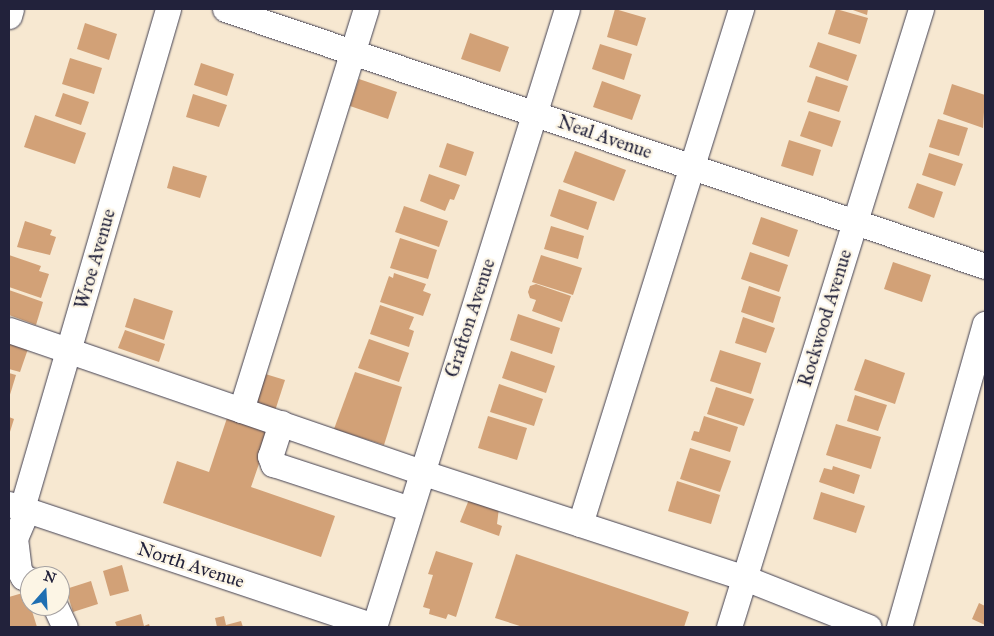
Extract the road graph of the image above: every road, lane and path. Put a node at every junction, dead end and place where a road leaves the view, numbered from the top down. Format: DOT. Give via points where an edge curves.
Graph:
graph roads {
  1 [pos="11,9"];
  2 [pos="168,9"];
  3 [pos="225,9"];
  4 [pos="366,9"];
  5 [pos="567,9"];
  6 [pos="741,9"];
  7 [pos="921,9"];
  8 [pos="9,16"];
  9 [pos="353,52"];
  10 [pos="535,113"];
  11 [pos="691,166"];
  12 [pos="855,222"];
  13 [pos="985,266"];
  14 [pos="985,324"];
  15 [pos="9,330"];
  16 [pos="68,350"];
  17 [pos="241,410"];
  18 [pos="281,424"];
  19 [pos="421,472"];
  20 [pos="19,507"];
  21 [pos="410,509"];
  22 [pos="580,524"];
  23 [pos="20,578"];
  24 [pos="745,578"];
  25 [pos="778,606"];
  26 [pos="374,627"];
  27 [pos="729,627"];
  28 [pos="823,627"];
  29 [pos="869,627"];
  30 [pos="899,627"];
  1 -- 8 [label="street"];
  2 -- 16 [label="street, Wroe Avenue"];
  3 -- 9 [label="street, Neal Avenue"];
  4 -- 9 [label="street"];
  5 -- 10 [label="street, Grafton Avenue"];
  6 -- 11 [label="street"];
  7 -- 12 [label="street, Rockwood Avenue"];
  9 -- 10 [label="street, Neal Avenue"];
  9 -- 17 [label="street"];
  10 -- 11 [label="street, Neal Avenue"];
  10 -- 19 [label="street, Grafton Avenue"];
  11 -- 12 [label="street, Neal Avenue"];
  11 -- 22 [label="street"];
  12 -- 13 [label="street, Neal Avenue"];
  12 -- 24 [label="street, Rockwood Avenue"];
  14 -- 30 [label="street"];
  15 -- 16 [label="street"];
  16 -- 17 [label="street"];
  16 -- 20 [label="street, Wroe Avenue"];
  17 -- 18 [label="street"];
  18 -- 19 [label="street"];
  18 -- 21 [label="street" via="270,456 273,464"];
  19 -- 21 [label="street, Grafton Avenue"];
  19 -- 22 [label="street"];
  20 -- 23 [label="street, Wroe Avenue" via="15,538"];
  20 -- 26 [label="street, North Avenue"];
  21 -- 26 [label="street, Grafton Avenue"];
  22 -- 24 [label="street"];
  24 -- 27 [label="street, Rockwood Avenue"];
  24 -- 29 [label="street"];
  25 -- 28 [label="street" via="824,622"];
}
